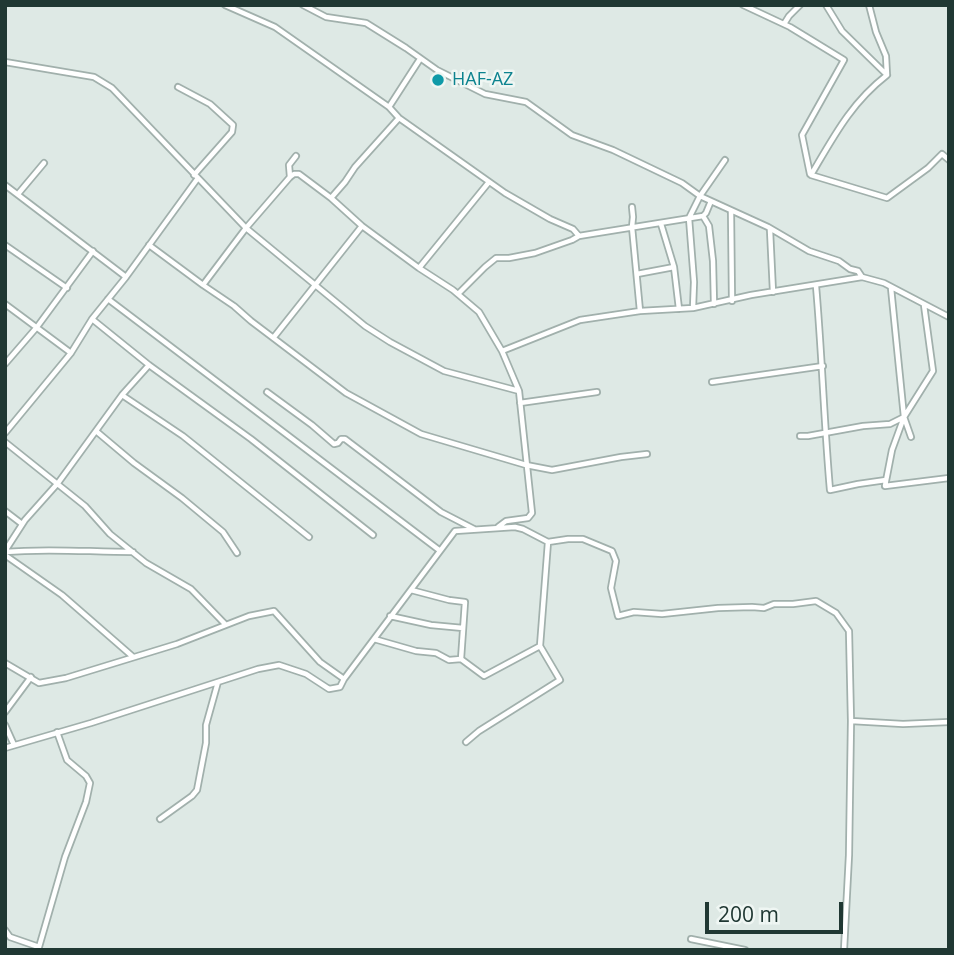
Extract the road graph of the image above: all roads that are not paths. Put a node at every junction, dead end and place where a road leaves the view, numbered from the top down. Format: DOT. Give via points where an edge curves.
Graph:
graph roads {
  1 [pos="225,5"];
  2 [pos="303,5"];
  3 [pos="743,5"];
  4 [pos="800,5"];
  5 [pos="826,5"];
  6 [pos="869,5"];
  7 [pos="785,24"];
  8 [pos="420,60"];
  9 [pos="5,62"];
  10 [pos="887,75"];
  11 [pos="178,87"];
  12 [pos="388,107"];
  13 [pos="399,118"];
  14 [pos="296,156"];
  15 [pos="725,160"];
  16 [pos="949,160"];
  17 [pos="44,163"];
  18 [pos="811,175"];
  19 [pos="196,177"];
  20 [pos="290,177"];
  21 [pos="489,182"];
  22 [pos="5,185"];
  23 [pos="18,194"];
  24 [pos="700,196"];
  25 [pos="331,198"];
  26 [pos="711,201"];
  27 [pos="632,207"];
  28 [pos="731,211"];
  29 [pos="703,216"];
  30 [pos="689,218"];
  31 [pos="661,224"];
  32 [pos="362,226"];
  33 [pos="632,227"];
  34 [pos="246,228"];
  35 [pos="768,228"];
  36 [pos="579,236"];
  37 [pos="5,245"];
  38 [pos="149,245"];
  39 [pos="93,251"];
  40 [pos="674,267"];
  41 [pos="419,268"];
  42 [pos="637,274"];
  43 [pos="126,277"];
  44 [pos="862,277"];
  45 [pos="884,283"];
  46 [pos="203,285"];
  47 [pos="314,286"];
  48 [pos="816,286"];
  49 [pos="67,288"];
  50 [pos="773,292"];
  51 [pos="458,294"];
  52 [pos="108,299"];
  53 [pos="732,301"];
  54 [pos="5,304"];
  55 [pos="714,304"];
  56 [pos="924,305"];
  57 [pos="693,308"];
  58 [pos="679,309"];
  59 [pos="640,311"];
  60 [pos="949,317"];
  61 [pos="92,319"];
  62 [pos="37,327"];
  63 [pos="274,337"];
  64 [pos="502,351"];
  65 [pos="71,353"];
  66 [pos="5,364"];
  67 [pos="149,365"];
  68 [pos="823,366"];
  69 [pos="712,382"];
  70 [pos="519,391"];
  71 [pos="268,392"];
  72 [pos="597,392"];
  73 [pos="122,395"];
  74 [pos="520,403"];
  75 [pos="904,417"];
  76 [pos="96,431"];
  77 [pos="825,432"];
  78 [pos="5,433"];
  79 [pos="800,436"];
  80 [pos="911,437"];
  81 [pos="5,442"];
  82 [pos="647,454"];
  83 [pos="526,465"];
  84 [pos="949,478"];
  85 [pos="886,480"];
  86 [pos="58,483"];
  87 [pos="5,511"];
  88 [pos="22,524"];
  89 [pos="497,528"];
  90 [pos="475,529"];
  91 [pos="373,535"];
  92 [pos="309,537"];
  93 [pos="548,542"];
  94 [pos="440,550"];
  95 [pos="134,552"];
  96 [pos="237,552"];
  97 [pos="5,553"];
  98 [pos="605,583"];
  99 [pos="612,583"];
  100 [pos="411,590"];
  101 [pos="389,616"];
  102 [pos="225,624"];
  103 [pos="463,628"];
  104 [pos="374,639"];
  105 [pos="540,646"];
  106 [pos="133,657"];
  107 [pos="461,659"];
  108 [pos="5,663"];
  109 [pos="31,677"];
  110 [pos="344,679"];
  111 [pos="218,682"];
  112 [pos="5,712"];
  113 [pos="851,721"];
  114 [pos="949,722"];
  115 [pos="5,725"];
  116 [pos="57,732"];
  117 [pos="466,742"];
  118 [pos="14,745"];
  119 [pos="5,748"];
  120 [pos="160,819"];
  121 [pos="5,930"];
  122 [pos="691,939"];
  123 [pos="745,950"];
  124 [pos="844,950"];
  1 -- 12 [label="street" via="275,27"];
  2 -- 8 [label="street" via="326,17 366,23"];
  3 -- 7 [label="street"];
  4 -- 7 [label="street"];
  5 -- 10 [label="street" via="842,31"];
  6 -- 10 [label="street" via="886,56"];
  7 -- 18 [label="street" via="844,60 802,135"];
  8 -- 12 [label="street"];
  8 -- 24 [label="street" via="485,94 526,102 572,135 613,150"];
  9 -- 19 [label="street" via="94,78 112,89"];
  10 -- 18 [label="street" via="843,120"];
  11 -- 19 [label="street" via="210,104 233,125"];
  12 -- 13 [label="street"];
  13 -- 21 [label="street"];
  13 -- 25 [label="street"];
  14 -- 20 [label="street" via="289,165"];
  15 -- 24 [label="street"];
  16 -- 18 [label="street" via="942,154 887,198"];
  17 -- 23 [label="street"];
  19 -- 34 [label="street"];
  19 -- 38 [label="street"];
  20 -- 25 [label="street" via="299,174"];
  20 -- 34 [label="street"];
  21 -- 36 [label="street"];
  21 -- 41 [label="street"];
  22 -- 23 [label="street"];
  23 -- 39 [label="street"];
  24 -- 26 [label="street"];
  24 -- 30 [label="street"];
  25 -- 32 [label="street"];
  26 -- 28 [label="street"];
  26 -- 29 [label="street"];
  27 -- 33 [label="street"];
  28 -- 35 [label="street"];
  28 -- 53 [label="street"];
  29 -- 30 [label="street"];
  29 -- 55 [label="street" via="709,226"];
  30 -- 31 [label="street"];
  30 -- 57 [label="street"];
  31 -- 33 [label="street"];
  31 -- 40 [label="street"];
  32 -- 41 [label="street"];
  32 -- 47 [label="street"];
  33 -- 36 [label="street"];
  33 -- 42 [label="street"];
  34 -- 46 [label="street"];
  34 -- 47 [label="street"];
  35 -- 44 [label="street" via="809,251 839,261"];
  35 -- 50 [label="street"];
  36 -- 51 [label="street" via="535,253 496,258"];
  37 -- 49 [label="street"];
  38 -- 43 [label="street"];
  38 -- 46 [label="street"];
  39 -- 43 [label="street"];
  39 -- 49 [label="street"];
  40 -- 42 [label="street"];
  40 -- 58 [label="street"];
  41 -- 51 [label="street"];
  42 -- 59 [label="street"];
  43 -- 52 [label="street"];
  44 -- 45 [label="street"];
  44 -- 48 [label="street"];
  45 -- 56 [label="street"];
  45 -- 75 [label="street" via="892,289"];
  46 -- 63 [label="street"];
  47 -- 63 [label="street"];
  47 -- 70 [label="street" via="365,326 444,372"];
  48 -- 50 [label="street"];
  48 -- 68 [label="street"];
  49 -- 62 [label="street"];
  50 -- 53 [label="street"];
  51 -- 64 [label="street" via="479,312"];
  52 -- 61 [label="street"];
  52 -- 94 [label="street"];
  53 -- 55 [label="street"];
  54 -- 62 [label="street"];
  55 -- 57 [label="street"];
  56 -- 60 [label="street"];
  56 -- 75 [label="street" via="933,371"];
  57 -- 58 [label="street"];
  58 -- 59 [label="street"];
  59 -- 64 [label="street" via="579,320"];
  61 -- 65 [label="street"];
  61 -- 67 [label="street"];
  62 -- 65 [label="street"];
  62 -- 66 [label="street"];
  63 -- 83 [label="street" via="346,393 421,434"];
  64 -- 70 [label="street"];
  65 -- 78 [label="street"];
  67 -- 73 [label="street"];
  67 -- 91 [label="street"];
  68 -- 69 [label="street"];
  68 -- 77 [label="street"];
  70 -- 74 [label="street"];
  71 -- 90 [label="street" via="334,444 345,439 441,512"];
  72 -- 74 [label="street"];
  73 -- 76 [label="street"];
  73 -- 92 [label="street" via="183,436"];
  74 -- 83 [label="street"];
  75 -- 77 [label="street" via="890,424"];
  75 -- 80 [label="street"];
  75 -- 85 [label="street"];
  76 -- 86 [label="street"];
  76 -- 96 [label="street" via="203,515"];
  77 -- 79 [label="street"];
  77 -- 85 [label="street" via="830,490"];
  81 -- 86 [label="street"];
  82 -- 83 [label="street" via="552,470"];
  83 -- 89 [label="street" via="531,516"];
  84 -- 85 [label="street" via="885,486"];
  86 -- 88 [label="street"];
  86 -- 95 [label="street"];
  87 -- 88 [label="street"];
  88 -- 97 [label="street"];
  89 -- 90 [label="street"];
  89 -- 93 [label="street" via="523,529"];
  90 -- 94 [label="street" via="455,531"];
  93 -- 99 [label="street" via="583,539 612,551 617,561"];
  93 -- 105 [label="street"];
  94 -- 100 [label="street"];
  95 -- 97 [label="street" via="36,549"];
  95 -- 102 [label="street" via="191,589"];
  97 -- 106 [label="street"];
  98 -- 99 [label="street"];
  99 -- 113 [label="street" via="618,615 816,601 836,613 849,631"];
  100 -- 101 [label="street"];
  100 -- 103 [label="street" via="465,602"];
  101 -- 103 [label="street"];
  101 -- 104 [label="street"];
  102 -- 106 [label="street"];
  102 -- 110 [label="street" via="274,611 320,662"];
  103 -- 107 [label="street"];
  104 -- 107 [label="street" via="449,660"];
  104 -- 110 [label="street"];
  105 -- 107 [label="street" via="484,676"];
  105 -- 117 [label="street" via="559,681"];
  106 -- 109 [label="street" via="66,678 40,683"];
  108 -- 109 [label="street"];
  109 -- 112 [label="street"];
  110 -- 111 [label="street" via="340,687 329,689 306,674 279,665"];
  111 -- 116 [label="street"];
  111 -- 120 [label="street" via="206,725 197,790"];
  113 -- 114 [label="street"];
  113 -- 124 [label="street"];
  115 -- 118 [label="street"];
  116 -- 118 [label="street"];
  116 -- 121 [label="street" via="67,760 90,783 86,802 38,947 10,937"];
  118 -- 119 [label="street"];
  122 -- 123 [label="street"];
}
